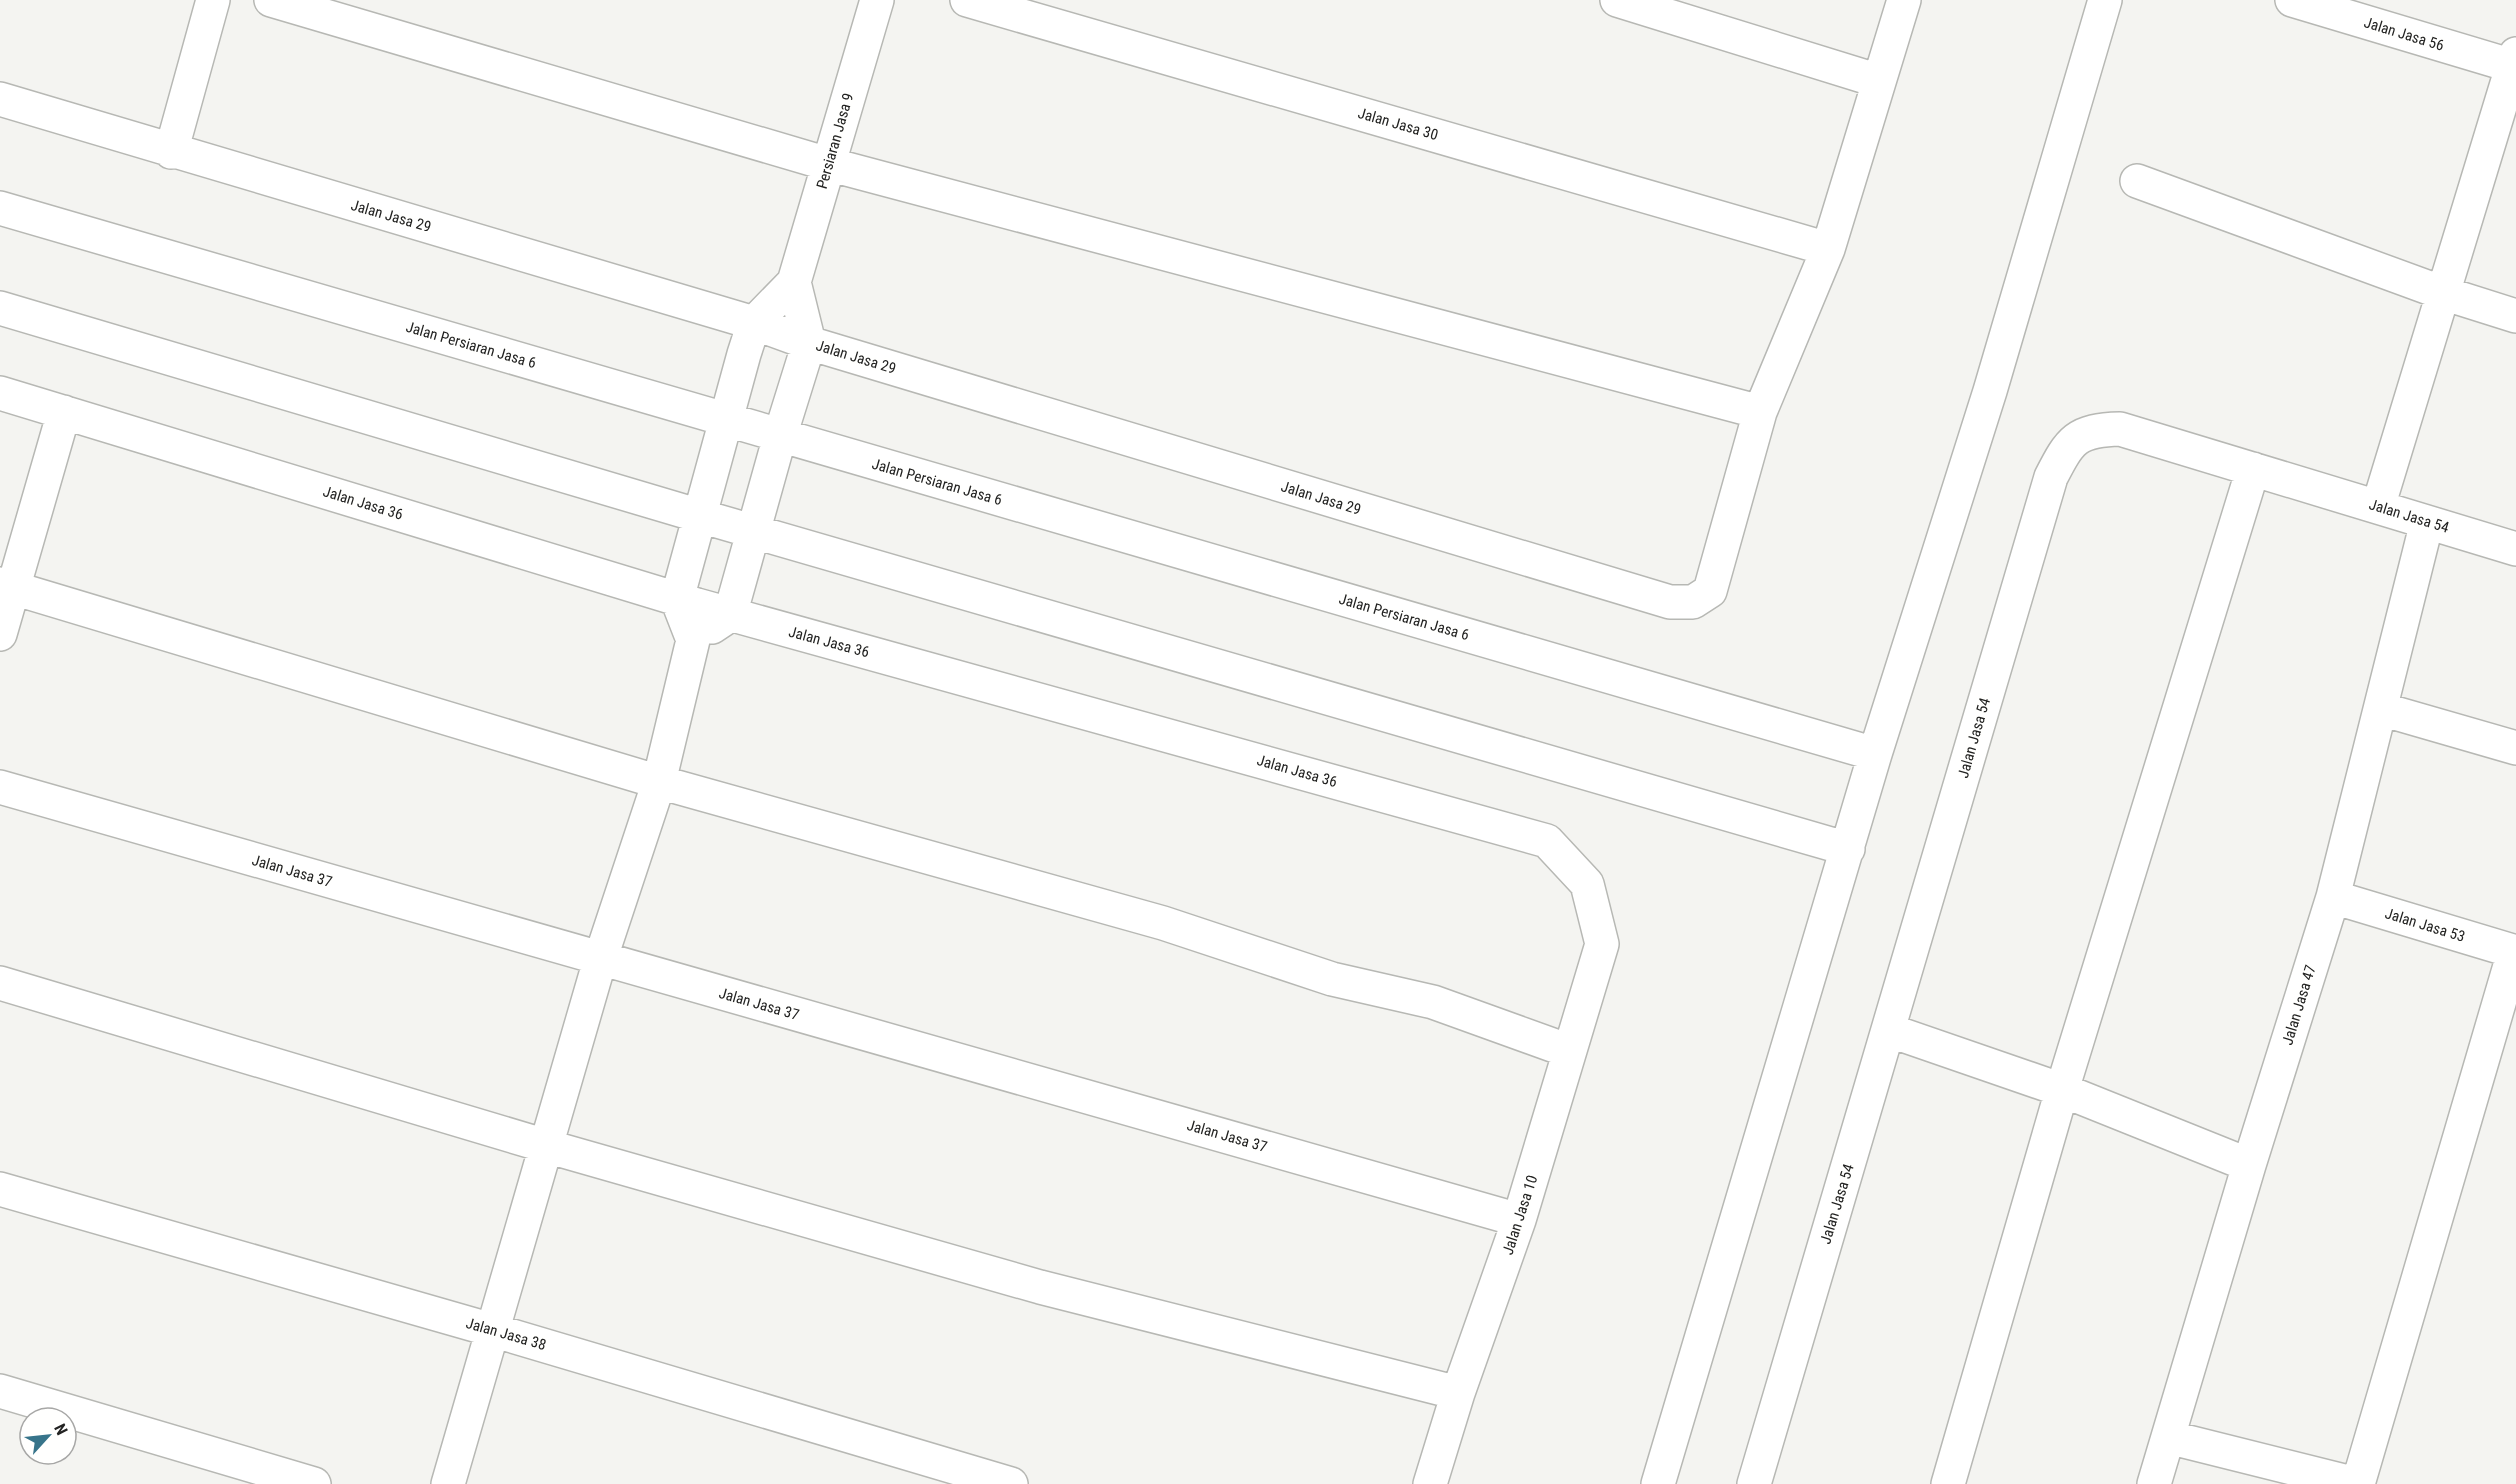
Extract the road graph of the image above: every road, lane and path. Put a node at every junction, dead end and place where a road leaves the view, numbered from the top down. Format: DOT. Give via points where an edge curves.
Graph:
graph roads {
  1 [pos="213,0"];
  2 [pos="271,0"];
  3 [pos="877,0"];
  4 [pos="968,0"];
  5 [pos="1617,0"];
  6 [pos="1904,0"];
  7 [pos="2105,0"];
  8 [pos="2292,0"];
  9 [pos="2515,62"];
  10 [pos="1879,81"];
  11 [pos="0,99"];
  12 [pos="171,152"];
  13 [pos="828,164"];
  14 [pos="2137,182"];
  15 [pos="0,208"];
  16 [pos="1828,249"];
  17 [pos="794,282"];
  18 [pos="2443,293"];
  19 [pos="0,308"];
  20 [pos="2516,316"];
  21 [pos="754,323"];
  22 [pos="809,343"];
  23 [pos="0,393"];
  24 [pos="64,412"];
  25 [pos="1760,412"];
  26 [pos="726,420"];
  27 [pos="780,436"];
  28 [pos="2253,469"];
  29 [pos="2378,507"];
  30 [pos="700,516"];
  31 [pos="2427,522"];
  32 [pos="753,531"];
  33 [pos="2516,549"];
  34 [pos="7,586"];
  35 [pos="677,599"];
  36 [pos="730,615"];
  37 [pos="0,634"];
  38 [pos="693,640"];
  39 [pos="2381,709"];
  40 [pos="2516,748"];
  41 [pos="1875,754"];
  42 [pos="659,782"];
  43 [pos="0,787"];
  44 [pos="1848,849"];
  45 [pos="2333,897"];
  46 [pos="1602,944"];
  47 [pos="2515,952"];
  48 [pos="600,960"];
  49 [pos="0,983"];
  50 [pos="1888,1030"];
  51 [pos="1569,1051"];
  52 [pos="2062,1090"];
  53 [pos="546,1146"];
  54 [pos="2249,1165"];
  55 [pos="0,1190"];
  56 [pos="1519,1220"];
  57 [pos="492,1330"];
  58 [pos="0,1391"];
  59 [pos="1458,1393"];
  60 [pos="2168,1437"];
  61 [pos="314,1484"];
  62 [pos="448,1484"];
  63 [pos="1011,1484"];
  64 [pos="1430,1484"];
  65 [pos="1658,1484"];
  66 [pos="1754,1484"];
  67 [pos="1948,1484"];
  68 [pos="2154,1484"];
  69 [pos="2357,1484"];
  1 -- 12 [label="street"];
  2 -- 13 [label="street"];
  3 -- 13 [label="street, Persiaran Jasa 9"];
  4 -- 16 [label="street, Jalan Jasa 30"];
  5 -- 10 [label="street"];
  6 -- 10 [label="street"];
  7 -- 41 [label="street" via="1990,391"];
  8 -- 9 [label="street, Jalan Jasa 56"];
  9 -- 18 [label="street"];
  10 -- 16 [label="street"];
  11 -- 12 [label="street, Jalan Jasa 29"];
  12 -- 21 [label="street, Jalan Jasa 29"];
  13 -- 17 [label="street, Persiaran Jasa 9"];
  13 -- 25 [label="street"];
  14 -- 18 [label="street"];
  15 -- 26 [label="street, Jalan Persiaran Jasa 6"];
  16 -- 25 [label="street"];
  17 -- 21 [label="street, Persiaran Jasa 9"];
  17 -- 22 [label="street, Persiaran Jasa 9"];
  18 -- 20 [label="street"];
  18 -- 29 [label="street"];
  19 -- 30 [label="street"];
  21 -- 22 [label="street, Jalan Jasa 29"];
  21 -- 26 [label="street, Persiaran Jasa 9"];
  22 -- 25 [label="street, Jalan Jasa 29" via="1670,603 1693,602 1710,591"];
  22 -- 27 [label="street"];
  23 -- 24 [label="street, Jalan Jasa 36"];
  24 -- 34 [label="street"];
  24 -- 35 [label="street, Jalan Jasa 36"];
  26 -- 27 [label="street, Jalan Persiaran Jasa 6"];
  26 -- 30 [label="street, Persiaran Jasa 9"];
  27 -- 32 [label="street"];
  27 -- 41 [label="street, Jalan Persiaran Jasa 6"];
  28 -- 29 [label="street, Jalan Jasa 54"];
  28 -- 50 [label="street, Jalan Jasa 54" via="2120,429 2098,429 2067,446 2051,477"];
  28 -- 52 [label="street"];
  29 -- 31 [label="street, Jalan Jasa 54"];
  30 -- 32 [label="street"];
  30 -- 35 [label="street, Persiaran Jasa 9"];
  31 -- 33 [label="street, Jalan Jasa 54"];
  31 -- 39 [label="street, Jalan Jasa 47"];
  32 -- 36 [label="street"];
  32 -- 44 [label="street"];
  34 -- 37 [label="street"];
  34 -- 42 [label="street"];
  35 -- 36 [label="street, Jalan Jasa 36"];
  35 -- 38 [label="street"];
  36 -- 38 [label="street"];
  36 -- 46 [label="street, Jalan Jasa 36" via="1547,841 1587,884"];
  38 -- 42 [label="street"];
  39 -- 40 [label="street"];
  39 -- 45 [label="street, Jalan Jasa 47"];
  41 -- 44 [label="street"];
  42 -- 48 [label="street"];
  42 -- 51 [label="street" via="1163,923 1332,979 1433,1002"];
  43 -- 48 [label="street, Jalan Jasa 37"];
  44 -- 65 [label="street"];
  45 -- 47 [label="street, Jalan Jasa 53"];
  45 -- 54 [label="street, Jalan Jasa 47"];
  46 -- 51 [label="street, Jalan Jasa 10"];
  47 -- 69 [label="street"];
  48 -- 53 [label="street"];
  48 -- 56 [label="street, Jalan Jasa 37"];
  49 -- 53 [label="street"];
  50 -- 52 [label="street"];
  50 -- 66 [label="street, Jalan Jasa 54"];
  51 -- 56 [label="street, Jalan Jasa 10"];
  52 -- 54 [label="street"];
  52 -- 67 [label="street"];
  53 -- 57 [label="street"];
  53 -- 59 [label="street" via="1040,1287"];
  54 -- 60 [label="street, Jalan Jasa 47"];
  55 -- 57 [label="street, Jalan Jasa 38"];
  56 -- 59 [label="street, Jalan Jasa 10"];
  57 -- 62 [label="street"];
  57 -- 63 [label="street, Jalan Jasa 38"];
  58 -- 61 [label="street"];
  59 -- 64 [label="street, Jalan Jasa 10"];
  60 -- 68 [label="street, Jalan Jasa 47"];
  60 -- 69 [label="street"];
}
